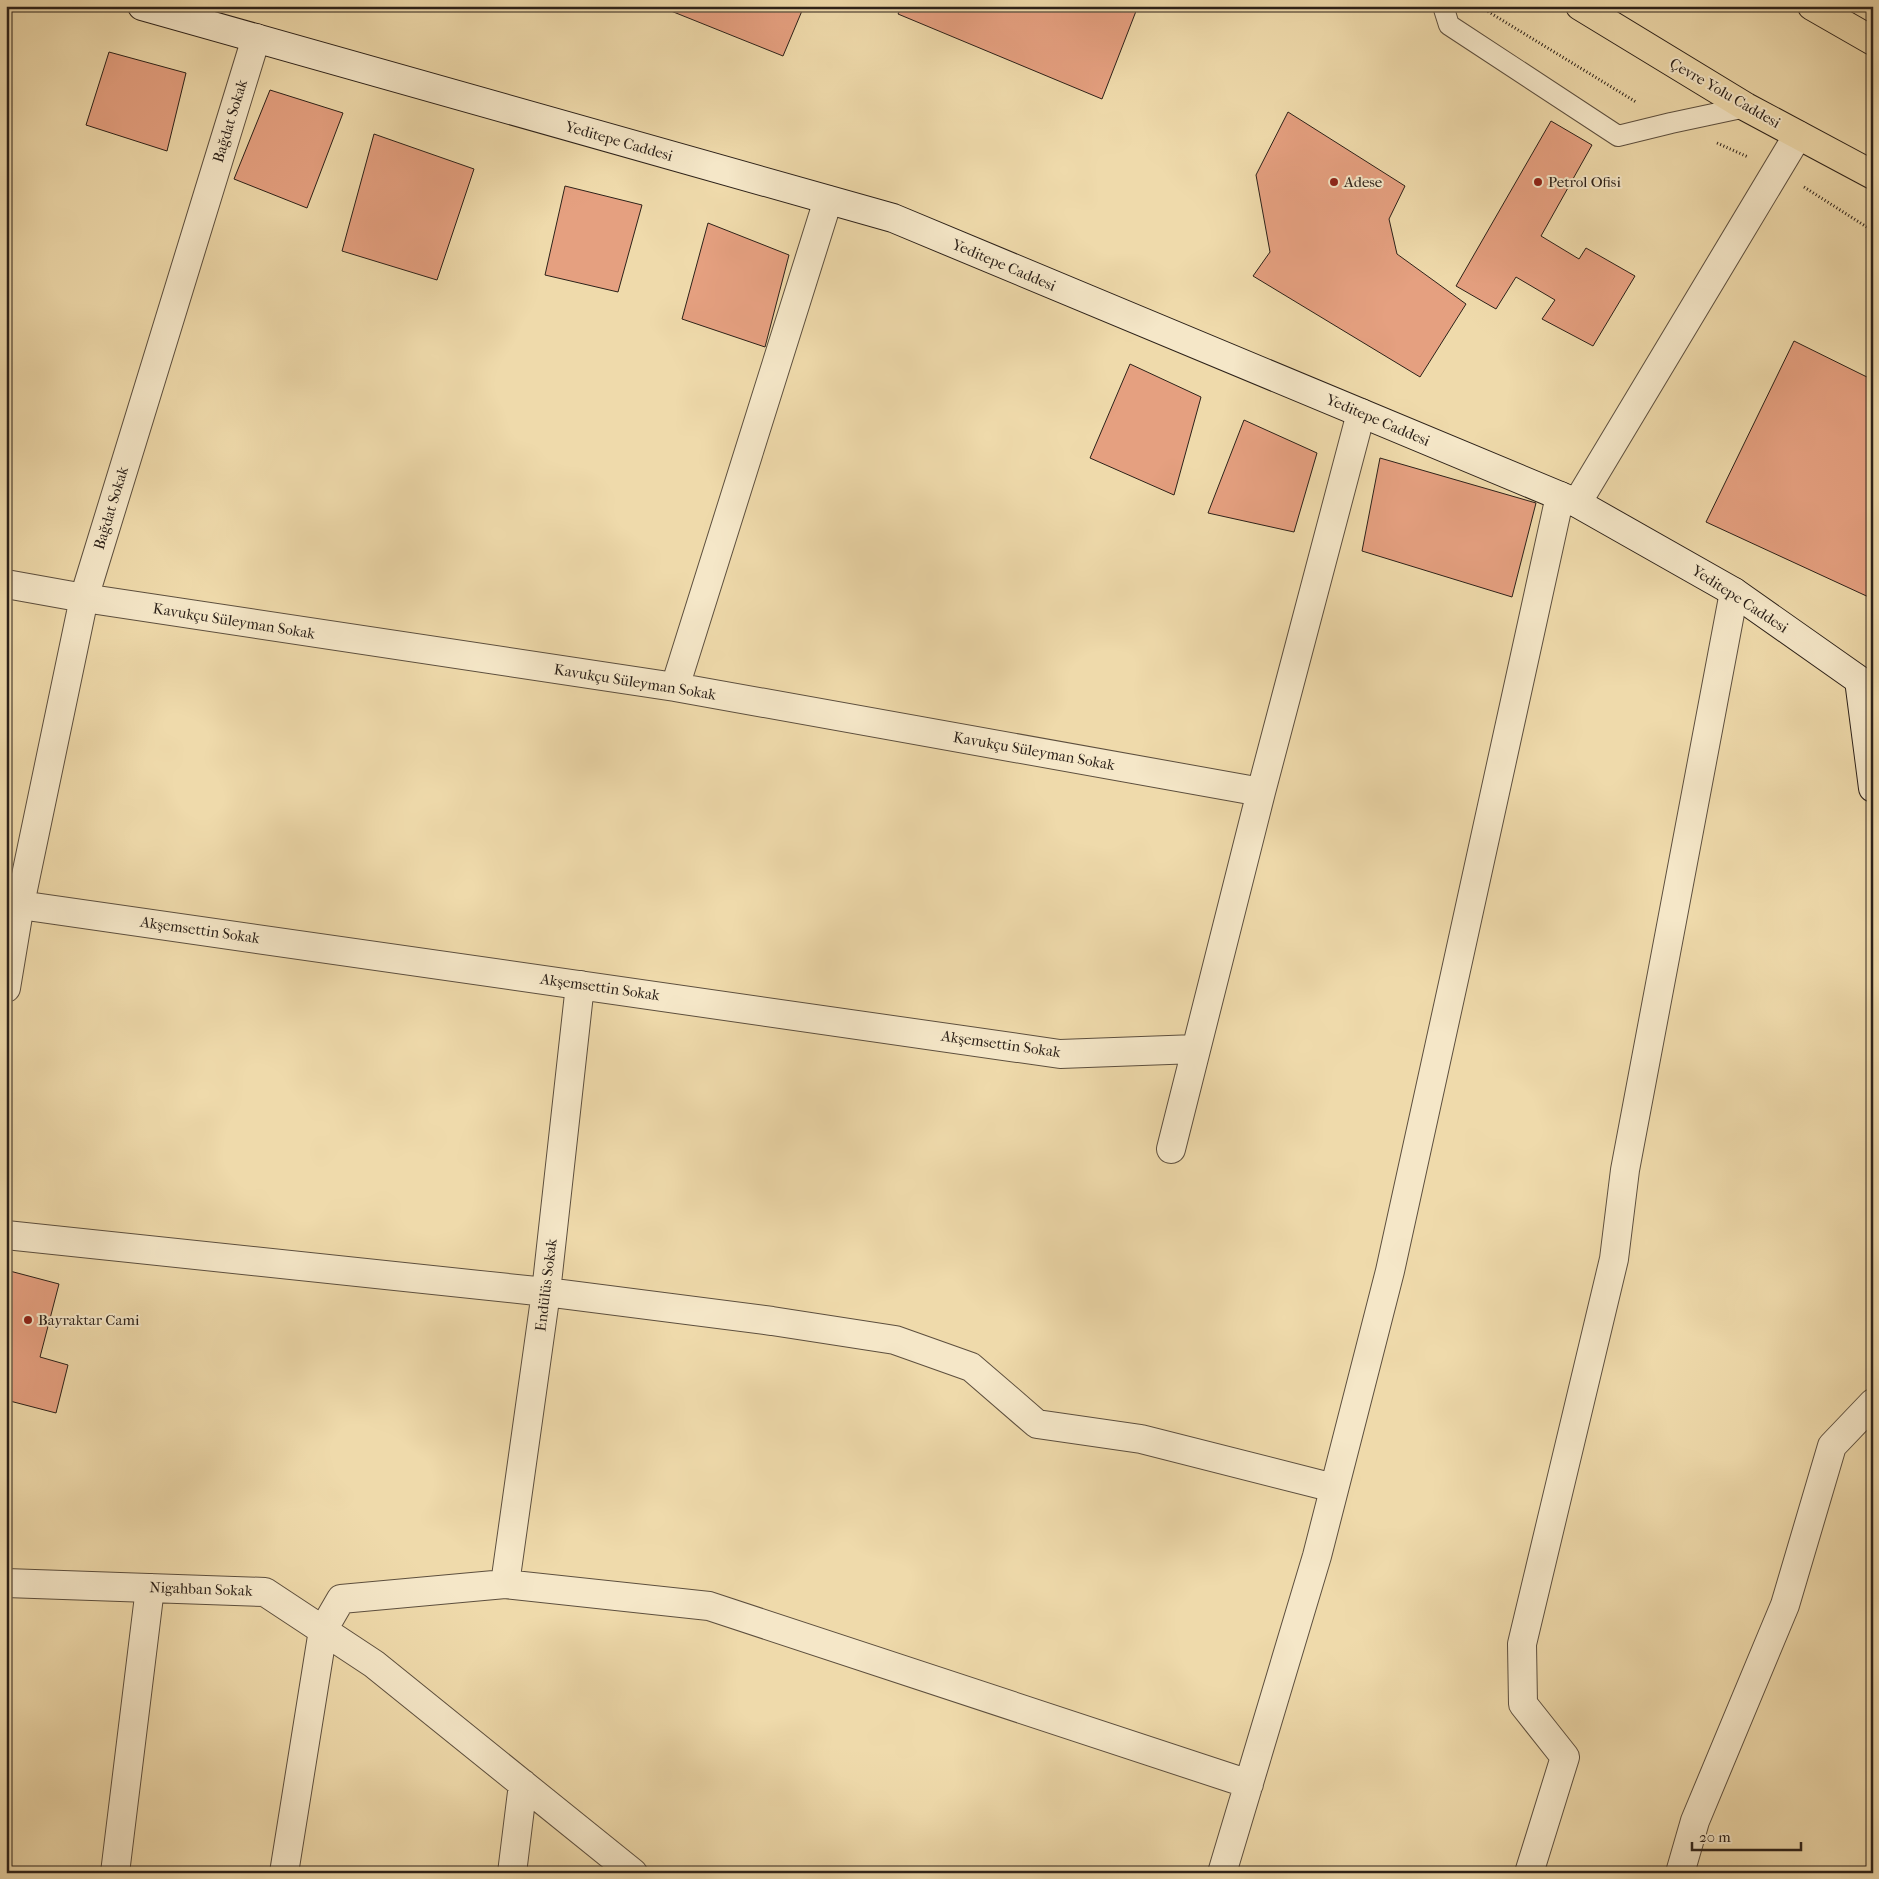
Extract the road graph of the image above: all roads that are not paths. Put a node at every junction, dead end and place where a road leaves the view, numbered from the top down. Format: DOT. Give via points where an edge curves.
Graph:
graph roads {
  1 [pos="142,6"];
  2 [pos="1443,6"];
  3 [pos="1580,6"];
  4 [pos="1812,6"];
  5 [pos="256,38"];
  6 [pos="1873,41"];
  7 [pos="1746,108"];
  8 [pos="1798,135"];
  9 [pos="1873,175"];
  10 [pos="828,200"];
  11 [pos="1361,413"];
  12 [pos="1569,499"];
  13 [pos="6,584"];
  14 [pos="1734,592"];
  15 [pos="84,598"];
  16 [pos="1866,685"];
  17 [pos="675,687"];
  18 [pos="1873,788"];
  19 [pos="1261,792"];
  20 [pos="13,903"];
  21 [pos="580,985"];
  22 [pos="6,988"];
  23 [pos="1196,1049"];
  24 [pos="1171,1148"];
  25 [pos="6,1235"];
  26 [pos="546,1292"];
  27 [pos="1873,1403"];
  28 [pos="1334,1488"];
  29 [pos="6,1583"];
  30 [pos="505,1584"];
  31 [pos="150,1588"];
  32 [pos="323,1630"];
  33 [pos="523,1784"];
  34 [pos="1249,1784"];
  35 [pos="115,1873"];
  36 [pos="284,1873"];
  37 [pos="512,1873"];
  38 [pos="633,1873"];
  39 [pos="1222,1873"];
  40 [pos="1529,1873"];
  41 [pos="1680,1873"];
  1 -- 5 [label="street, Yeditepe Caddesi"];
  2 -- 7 [label="lane" via="1449,25 1618,136"];
  3 -- 7 [label="highway, Çevre Yolu Caddesi"];
  4 -- 6 [label="highway"];
  5 -- 10 [label="street, Yeditepe Caddesi"];
  5 -- 15 [label="street, Bağdat Sokak"];
  7 -- 8 [label="highway, Çevre Yolu Caddesi"];
  8 -- 9 [label="highway, Çevre Yolu Caddesi"];
  8 -- 12 [label="street"];
  10 -- 11 [label="street, Yeditepe Caddesi" via="893,218"];
  10 -- 17 [label="street"];
  11 -- 12 [label="street, Yeditepe Caddesi"];
  11 -- 19 [label="street"];
  12 -- 14 [label="street, Yeditepe Caddesi"];
  12 -- 28 [label="street" via="1390,1271"];
  13 -- 15 [label="street, Kavukçu Süleyman Sokak"];
  14 -- 16 [label="street, Yeditepe Caddesi"];
  14 -- 40 [label="street" via="1627,1160 1614,1259 1522,1644 1522,1704 1565,1757"];
  15 -- 17 [label="street, Kavukçu Süleyman Sokak"];
  15 -- 20 [label="street, Bağdat Sokak"];
  16 -- 18 [label="street"];
  17 -- 19 [label="street, Kavukçu Süleyman Sokak"];
  19 -- 23 [label="street"];
  20 -- 21 [label="street, Akşemsettin Sokak"];
  20 -- 22 [label="street, Bağdat Sokak"];
  21 -- 23 [label="street, Akşemsettin Sokak" via="1060,1054"];
  21 -- 26 [label="street, Endülüs Sokak"];
  23 -- 24 [label="street"];
  25 -- 26 [label="street"];
  26 -- 28 [label="street" via="895,1340 971,1367 1037,1424 1141,1439"];
  26 -- 30 [label="street, Endülüs Sokak"];
  27 -- 41 [label="street" via="1832,1446 1785,1605 1695,1821"];
  28 -- 34 [label="street"];
  29 -- 31 [label="street, Nigahban Sokak"];
  30 -- 32 [label="street" via="341,1599"];
  30 -- 34 [label="street" via="710,1606"];
  31 -- 32 [label="street, Nigahban Sokak" via="265,1592"];
  31 -- 35 [label="street"];
  32 -- 33 [label="street, Nigahban Sokak" via="374,1664"];
  32 -- 36 [label="street"];
  33 -- 37 [label="street"];
  33 -- 38 [label="street, Nigahban Sokak"];
  34 -- 39 [label="street"];
}
